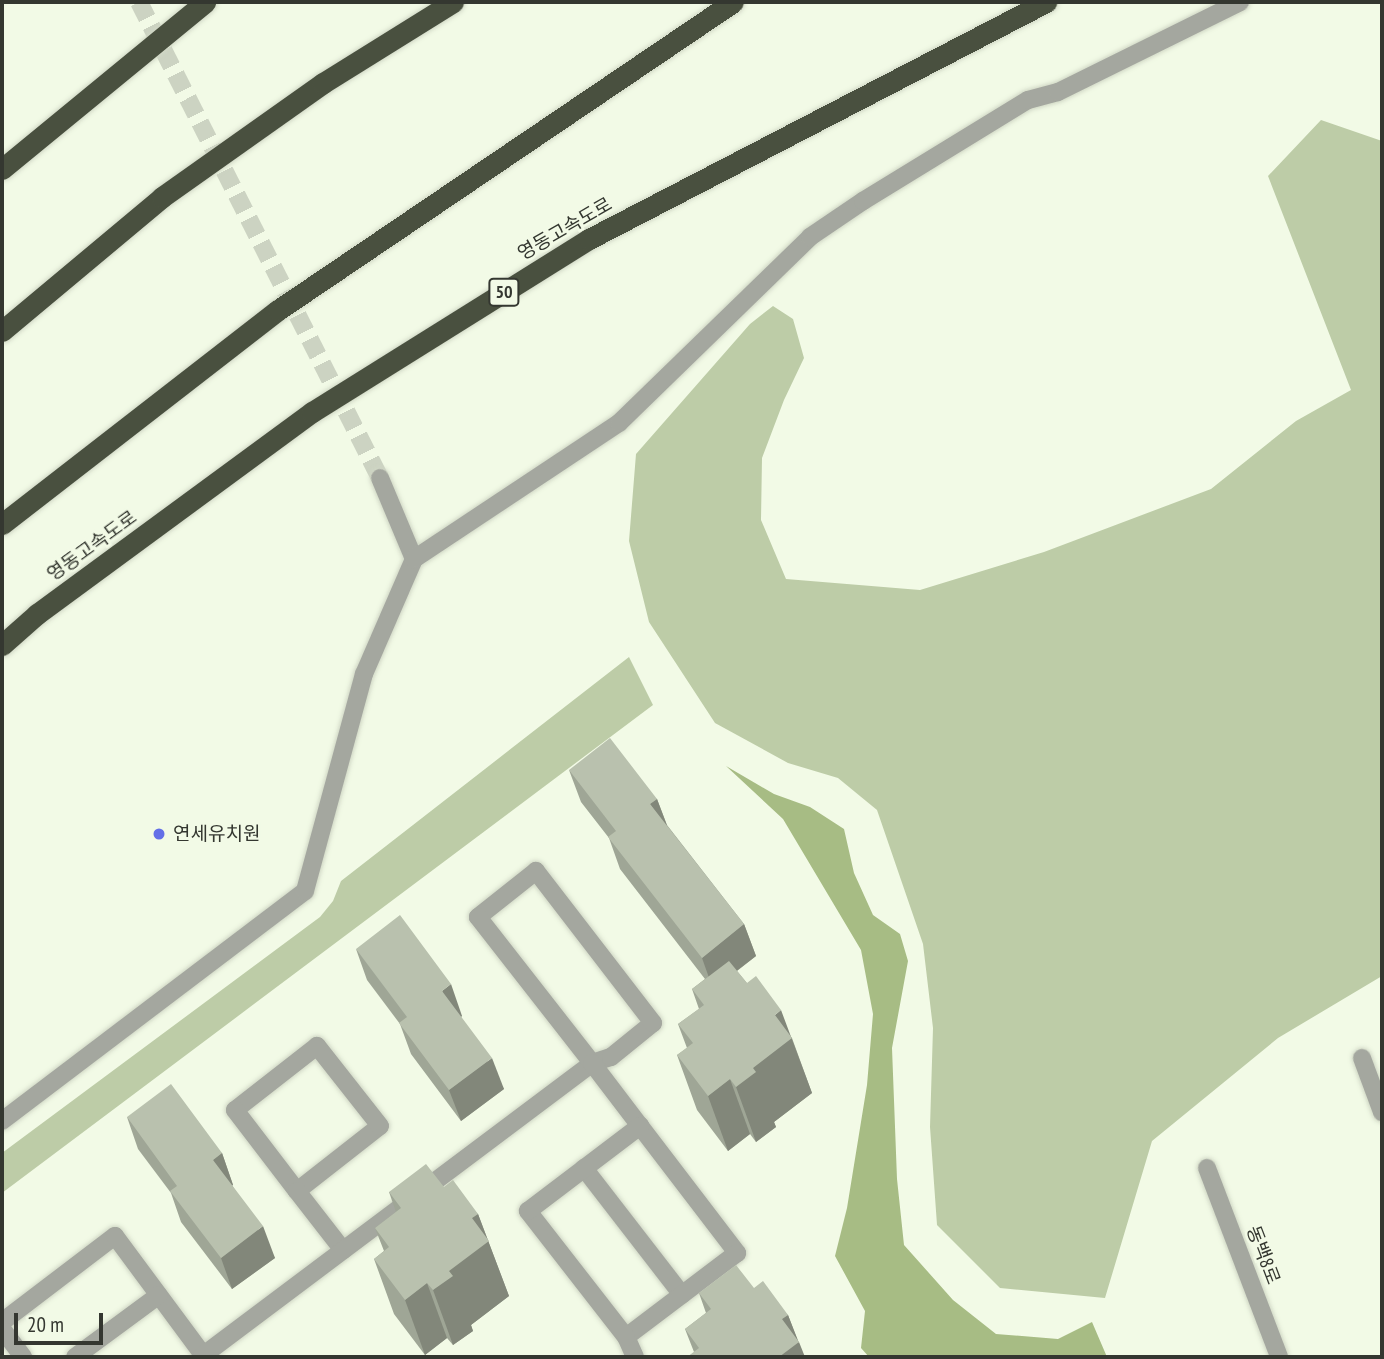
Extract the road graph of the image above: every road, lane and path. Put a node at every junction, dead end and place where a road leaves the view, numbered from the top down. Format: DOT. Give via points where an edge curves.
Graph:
graph roads {
  1 [pos="205,2"];
  2 [pos="453,2"];
  3 [pos="733,2"];
  4 [pos="1046,2"];
  5 [pos="1240,2"];
  6 [pos="2,169"];
  7 [pos="2,331"];
  8 [pos="380,478"];
  9 [pos="2,524"];
  10 [pos="414,559"];
  11 [pos="2,645"];
  12 [pos="1362,1058"];
  13 [pos="592,1063"];
  14 [pos="1382,1112"];
  15 [pos="2,1121"];
  16 [pos="640,1126"];
  17 [pos="584,1168"];
  18 [pos="1207,1168"];
  19 [pos="297,1191"];
  20 [pos="343,1250"];
  21 [pos="159,1295"];
  22 [pos="682,1295"];
  23 [pos="2,1322"];
  24 [pos="2,1329"];
  25 [pos="626,1337"];
  26 [pos="202,1356"];
  27 [pos="23,1357"];
  28 [pos="75,1357"];
  29 [pos="635,1357"];
  30 [pos="1279,1357"];
  1 -- 6 [label="highway"];
  2 -- 7 [label="highway" via="323,83 162,198"];
  3 -- 9 [label="highway" via="278,310"];
  4 -- 11 [label="highway, 영동고속도로 / 50" via="589,239 312,412 37,614"];
  5 -- 10 [label="street" via="1058,92 1028,100 863,201 810,237 619,423"];
  8 -- 10 [label="street"];
  10 -- 15 [label="street" via="364,674 305,891"];
  12 -- 14 [label="street"];
  13 -- 13 [label="street" via="478,917 536,871 653,1023 611,1057"];
  13 -- 16 [label="street"];
  13 -- 20 [label="street"];
  16 -- 17 [label="street"];
  16 -- 22 [label="street" via="737,1253"];
  17 -- 22 [label="street"];
  17 -- 25 [label="street" via="528,1211"];
  18 -- 30 [label="street, 동백8로"];
  19 -- 19 [label="street" via="234,1110 317,1046 380,1126"];
  19 -- 20 [label="street"];
  20 -- 26 [label="street"];
  21 -- 23 [label="street" via="115,1236"];
  21 -- 26 [label="street"];
  21 -- 28 [label="street"];
  22 -- 25 [label="street"];
  24 -- 27 [label="street"];
  25 -- 29 [label="street"];
}
